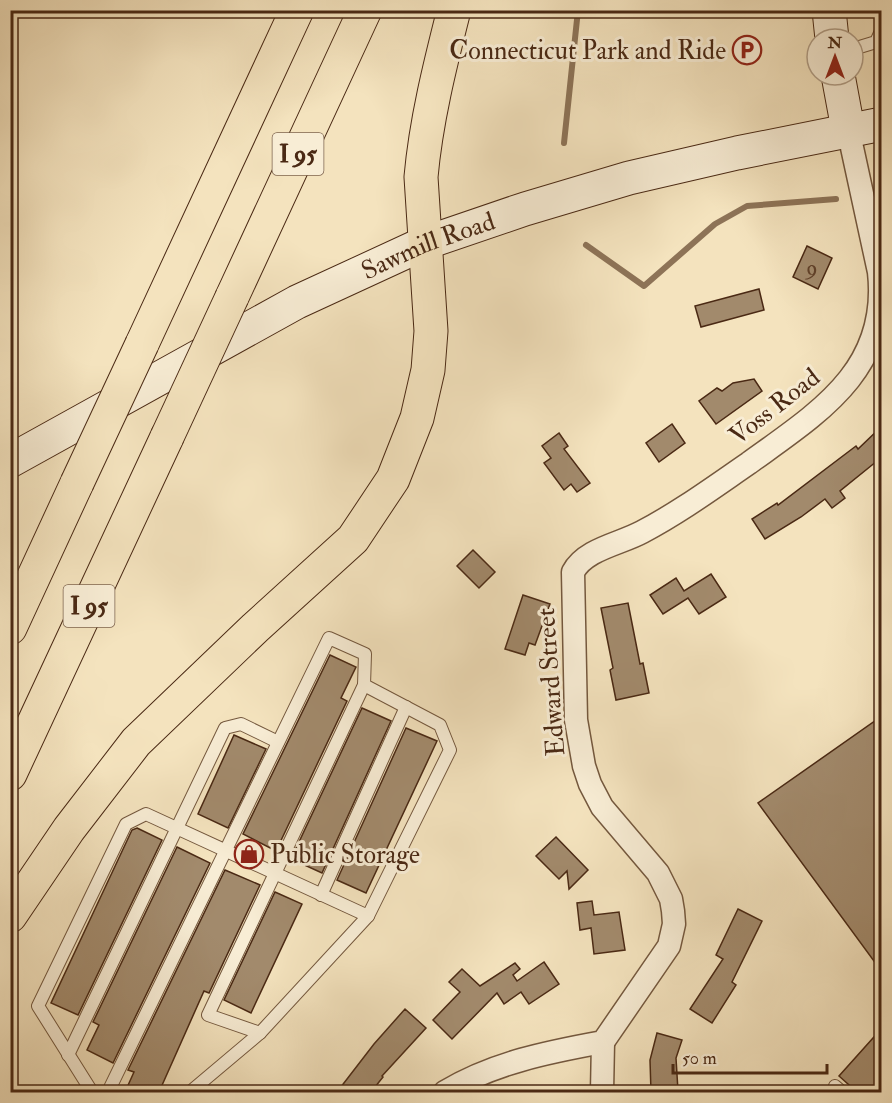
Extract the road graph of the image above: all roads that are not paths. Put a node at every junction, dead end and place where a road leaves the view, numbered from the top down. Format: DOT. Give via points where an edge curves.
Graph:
graph roads {
  1 [pos="297,10"];
  2 [pos="364,10"];
  3 [pos="454,10"];
  4 [pos="829,10"];
  5 [pos="831,27"];
  6 [pos="882,29"];
  7 [pos="879,44"];
  8 [pos="840,87"];
  9 [pos="882,124"];
  10 [pos="848,129"];
  11 [pos="425,243"];
  12 [pos="10,461"];
  13 [pos="573,572"];
  14 [pos="18,608"];
  15 [pos="10,628"];
  16 [pos="364,685"];
  17 [pos="406,707"];
  18 [pos="278,742"];
  19 [pos="10,774"];
  20 [pos="177,829"];
  21 [pos="225,852"];
  22 [pos="274,874"];
  23 [pos="321,895"];
  24 [pos="10,916"];
  25 [pos="368,916"];
  26 [pos="260,1033"];
  27 [pos="603,1042"];
  28 [pos="69,1055"];
  29 [pos="92,1092"];
  30 [pos="108,1092"];
  31 [pos="190,1092"];
  32 [pos="446,1092"];
  33 [pos="602,1092"];
  1 -- 14 [label="highway, I 95, bridge"];
  2 -- 19 [label="highway, I 95, bridge"];
  3 -- 11 [label="highway" via="422,157"];
  4 -- 5 [label="main road"];
  6 -- 7 [label="lane"];
  8 -- 10 [label="main road"];
  9 -- 10 [label="main road, Sawmill Road"];
  10 -- 11 [label="main road, Sawmill Road" via="629,178"];
  10 -- 13 [label="street, Voss Road" via="881,289 872,337 853,375 814,416 674,515 634,537 590,554 578,562"];
  11 -- 12 [label="main road, Sawmill Road" via="297,302"];
  11 -- 24 [label="highway" via="428,370 417,418 393,479 353,538 136,742 69,829"];
  13 -- 27 [label="street, Edward Street" via="576,720 590,784 602,807 658,873 673,911 669,946"];
  14 -- 15 [label="highway, I 95"];
  16 -- 17 [label="lane"];
  16 -- 18 [label="lane" via="365,654 328,638"];
  16 -- 22 [label="lane"];
  17 -- 23 [label="lane"];
  17 -- 25 [label="lane" via="440,725 450,750"];
  18 -- 20 [label="lane" via="241,724 225,729"];
  18 -- 21 [label="lane"];
  20 -- 21 [label="lane"];
  20 -- 28 [label="lane"];
  20 -- 28 [label="lane" via="146,814 126,824 38,1006"];
  21 -- 22 [label="lane"];
  21 -- 30 [label="lane"];
  22 -- 23 [label="lane"];
  22 -- 26 [label="lane" via="208,1015"];
  23 -- 25 [label="lane"];
  25 -- 26 [label="lane"];
  26 -- 31 [label="lane"];
  27 -- 32 [label="street" via="540,1054 490,1070"];
  27 -- 33 [label="street"];
  28 -- 29 [label="lane"];
}
